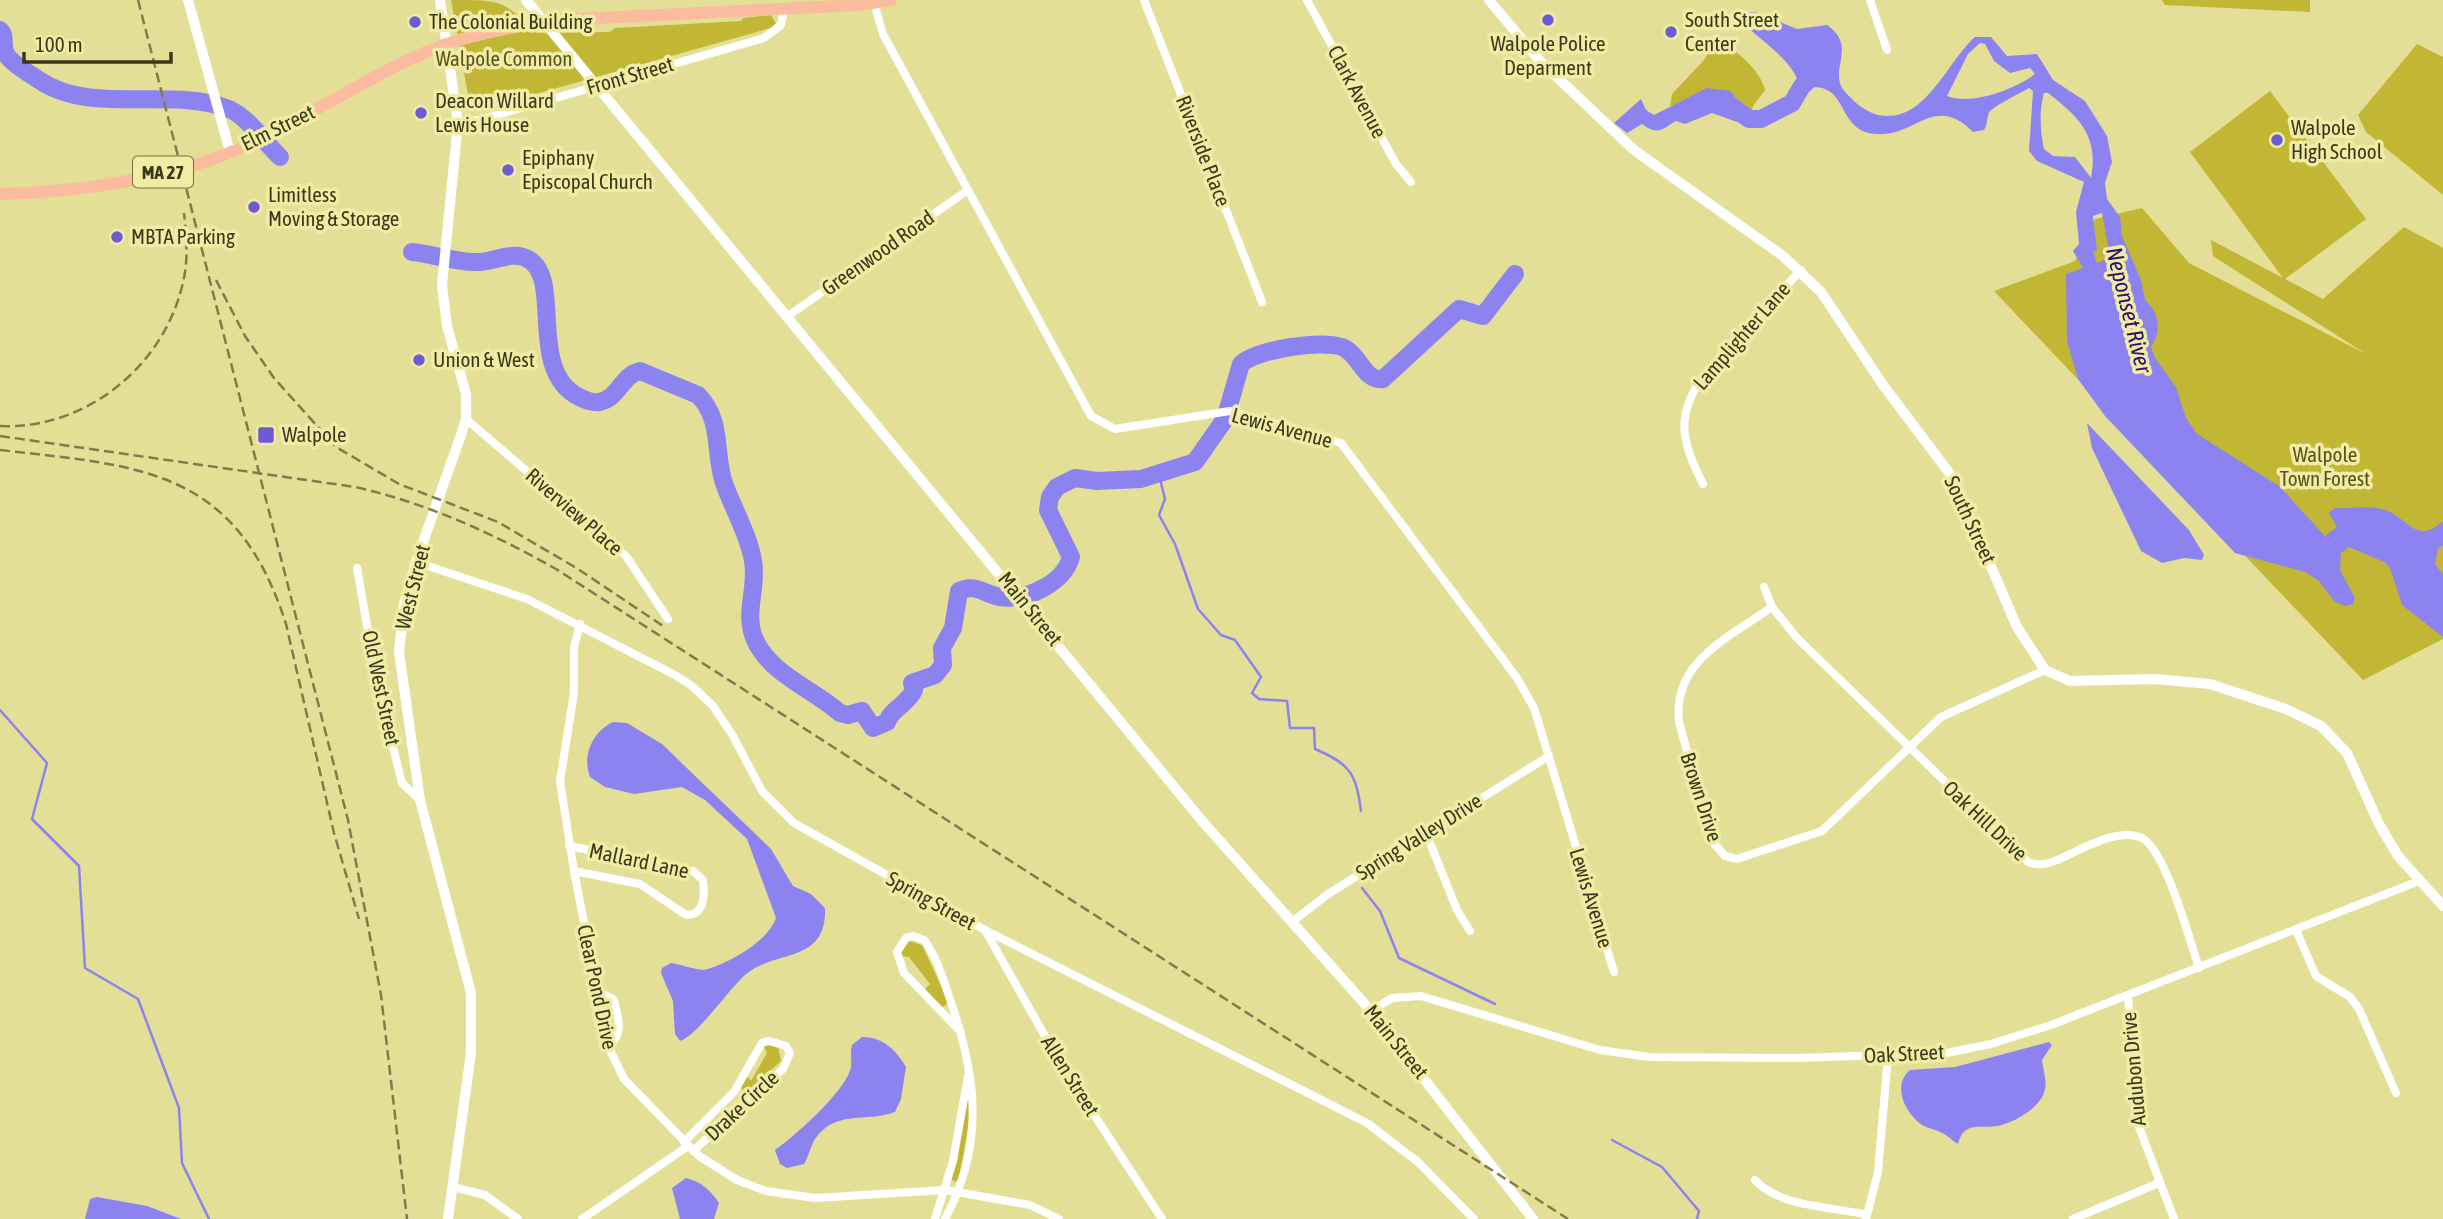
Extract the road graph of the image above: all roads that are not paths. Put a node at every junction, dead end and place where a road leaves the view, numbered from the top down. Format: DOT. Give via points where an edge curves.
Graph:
graph roads {
  1 [pos="440,0"];
  2 [pos="526,0"];
  3 [pos="891,0"];
  4 [pos="1144,0"];
  5 [pos="1307,0"];
  6 [pos="1489,0"];
  7 [pos="1870,0"];
  8 [pos="191,1"];
  9 [pos="874,1"];
  10 [pos="785,9"];
  11 [pos="545,22"];
  12 [pos="446,44"];
  13 [pos="1888,50"];
  14 [pos="597,86"];
  15 [pos="458,123"];
  16 [pos="230,152"];
  17 [pos="1411,182"];
  18 [pos="968,190"];
  19 [pos="0,194"];
  20 [pos="1801,270"];
  21 [pos="1262,302"];
  22 [pos="788,316"];
  23 [pos="466,419"];
  24 [pos="1703,484"];
  25 [pos="416,562"];
  26 [pos="357,568"];
  27 [pos="1763,587"];
  28 [pos="1772,607"];
  29 [pos="668,619"];
  30 [pos="580,624"];
  31 [pos="2045,670"];
  32 [pos="1908,748"];
  33 [pos="1549,756"];
  34 [pos="420,800"];
  35 [pos="1426,833"];
  36 [pos="569,846"];
  37 [pos="574,871"];
  38 [pos="2419,881"];
  39 [pos="2443,905"];
  40 [pos="1292,922"];
  41 [pos="985,930"];
  42 [pos="2296,930"];
  43 [pos="1469,932"];
  44 [pos="2199,968"];
  45 [pos="1614,972"];
  46 [pos="596,990"];
  47 [pos="2128,995"];
  48 [pos="1371,1011"];
  49 [pos="961,1032"];
  50 [pos="608,1046"];
  51 [pos="1888,1056"];
  52 [pos="968,1069"];
  53 [pos="734,1092"];
  54 [pos="2396,1093"];
  55 [pos="744,1101"];
  56 [pos="688,1146"];
  57 [pos="1755,1180"];
  58 [pos="2159,1183"];
  59 [pos="453,1186"];
  60 [pos="945,1190"];
  61 [pos="960,1192"];
  62 [pos="1866,1217"];
  63 [pos="448,1219"];
  64 [pos="518,1219"];
  65 [pos="582,1219"];
  66 [pos="935,1219"];
  67 [pos="945,1219"];
  68 [pos="1059,1219"];
  69 [pos="1162,1219"];
  70 [pos="1474,1219"];
  71 [pos="1531,1219"];
  72 [pos="2073,1219"];
  73 [pos="2174,1219"];
  1 -- 12 [label="street, West Street"];
  2 -- 11 [label="street, Main Street"];
  3 -- 9 [label="main road, Elm Street"];
  4 -- 21 [label="street, Riverside Place"];
  5 -- 17 [label="street, Clark Avenue" via="1396,164"];
  6 -- 20 [label="street, South Street" via="1541,61 1634,150"];
  7 -- 13 [label="street"];
  8 -- 16 [label="street"];
  9 -- 10 [label="main road, Elm Street"];
  9 -- 18 [label="street, Lewis Avenue" via="883,34"];
  10 -- 11 [label="main road, Elm Street"];
  10 -- 14 [label="street, Front Street" via="781,25 764,38"];
  11 -- 12 [label="main road, Elm Street"];
  11 -- 14 [label="street, Main Street"];
  12 -- 15 [label="street, West Street"];
  12 -- 16 [label="main road, Elm Street"];
  14 -- 15 [label="street, Front Street"];
  14 -- 22 [label="street, Main Street"];
  15 -- 23 [label="street, West Street" via="443,263 445,312 466,394"];
  16 -- 19 [label="main road, Elm Street / MA 27" via="103,186"];
  18 -- 22 [label="street, Greenwood Road"];
  18 -- 33 [label="street, Lewis Avenue" via="1091,416 1115,429 1225,411 1340,443 1517,678 1534,708"];
  20 -- 24 [label="street, Lamplighter Lane" via="1702,377 1690,398 1685,439"];
  20 -- 31 [label="street, South Street" via="1953,478 2017,627"];
  22 -- 40 [label="street, Main Street" via="1203,822"];
  23 -- 25 [label="street, West Street"];
  23 -- 29 [label="street, Riverview Place" via="626,556"];
  25 -- 30 [label="street, Spring Street" via="527,599"];
  25 -- 34 [label="street, West Street" via="404,604 400,652"];
  26 -- 34 [label="street, Old West Street" via="377,683 402,783"];
  27 -- 28 [label="street, Oak Hill Drive"];
  28 -- 32 [label="street, Oak Hill Drive" via="1797,638"];
  28 -- 32 [label="street, Brown Drive" via="1702,656 1681,686 1677,704 1683,739 1716,848 1737,859 1822,831"];
  30 -- 36 [label="street, Clear Pond Drive" via="561,771"];
  30 -- 41 [label="street, Spring Street" via="704,695 733,736 762,791 781,813"];
  31 -- 32 [label="street, Brown Drive" via="1941,717"];
  31 -- 38 [label="street" via="2070,681 2155,678 2210,684 2287,709 2321,726 2347,752 2388,840"];
  32 -- 44 [label="street, Oak Hill Drive" via="2013,851 2035,865 2119,836 2147,842 2161,862"];
  33 -- 35 [label="street, Spring Valley Drive"];
  33 -- 45 [label="street, Lewis Avenue"];
  34 -- 59 [label="street, West Street" via="471,993 471,1053"];
  35 -- 40 [label="street, Spring Valley Drive"];
  35 -- 43 [label="street"];
  36 -- 37 [label="street, Clear Pond Drive"];
  36 -- 37 [label="street, Mallard Lane" via="694,872 703,880 705,896 700,909 686,915 640,884"];
  37 -- 46 [label="street, Clear Pond Drive"];
  38 -- 39 [label="street"];
  38 -- 42 [label="street, Oak Street"];
  40 -- 48 [label="street, Main Street"];
  41 -- 69 [label="street, Allen Street" via="1059,1061"];
  41 -- 70 [label="street, Spring Street" via="1367,1123 1418,1162"];
  42 -- 44 [label="street, Oak Street"];
  42 -- 54 [label="street" via="2316,976 2350,997 2359,1009"];
  44 -- 47 [label="street, Oak Street"];
  46 -- 50 [label="street, Clear Pond Drive"];
  46 -- 50 [label="street" via="614,1000 620,1032"];
  47 -- 51 [label="street, Oak Street" via="1991,1044 1947,1053"];
  47 -- 58 [label="street, Audubon Drive" via="2136,1119"];
  48 -- 51 [label="street, Oak Street" via="1392,998 1421,996 1600,1050 1649,1057"];
  48 -- 71 [label="street, Main Street"];
  49 -- 49 [label="street" via="929,946 919,938 906,939 897,952 904,973"];
  49 -- 52 [label="street"];
  50 -- 56 [label="street, Clear Pond Drive" via="624,1079"];
  51 -- 62 [label="street" via="1878,1172"];
  52 -- 60 [label="street"];
  52 -- 61 [label="street" via="974,1107"];
  53 -- 55 [label="street"];
  53 -- 55 [label="street, Drake Circle" via="762,1043 786,1046 789,1061"];
  53 -- 56 [label="street, Drake Circle"];
  55 -- 56 [label="street, Drake Circle"];
  56 -- 60 [label="street, Clear Pond Drive" via="737,1180 778,1194 828,1198"];
  56 -- 65 [label="street"];
  57 -- 62 [label="street" via="1779,1198"];
  58 -- 72 [label="street"];
  58 -- 73 [label="street, Audubon Drive"];
  59 -- 63 [label="street, West Street"];
  59 -- 64 [label="street" via="485,1195"];
  60 -- 61 [label="street, Clear Pond Drive"];
  60 -- 66 [label="street"];
  61 -- 67 [label="street"];
  61 -- 68 [label="street, Clear Pond Drive" via="1030,1205"];
}
